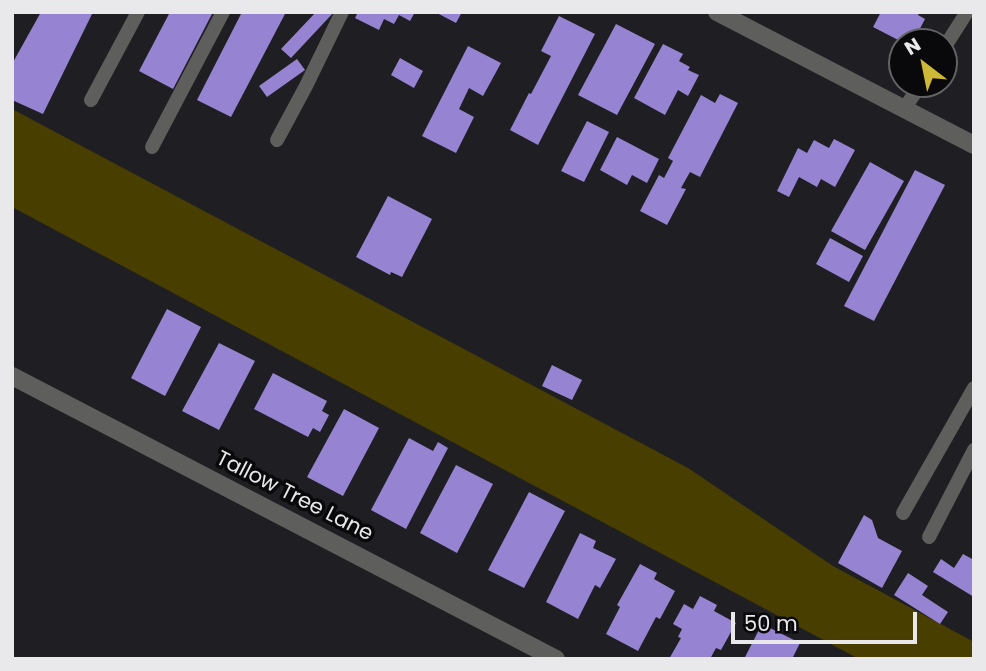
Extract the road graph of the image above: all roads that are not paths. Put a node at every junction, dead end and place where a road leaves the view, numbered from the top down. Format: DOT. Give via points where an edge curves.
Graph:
graph roads {
  1 [pos="138,12"];
  2 [pos="223,12"];
  3 [pos="342,12"];
  4 [pos="716,12"];
  5 [pos="967,12"];
  6 [pos="957,28"];
  7 [pos="911,98"];
  8 [pos="90,100"];
  9 [pos="904,109"];
  10 [pos="277,140"];
  11 [pos="974,145"];
  12 [pos="152,147"];
  13 [pos="12,376"];
  14 [pos="974,388"];
  15 [pos="974,450"];
  16 [pos="903,513"];
  17 [pos="929,537"];
  18 [pos="556,659"];
  1 -- 8 [label="lane"];
  2 -- 12 [label="lane"];
  3 -- 10 [label="lane"];
  4 -- 9 [label="street"];
  5 -- 6 [label="lane"];
  7 -- 9 [label="lane"];
  9 -- 11 [label="street"];
  13 -- 18 [label="street, Tallow Tree Lane"];
  14 -- 16 [label="lane"];
  15 -- 17 [label="lane"];
}
